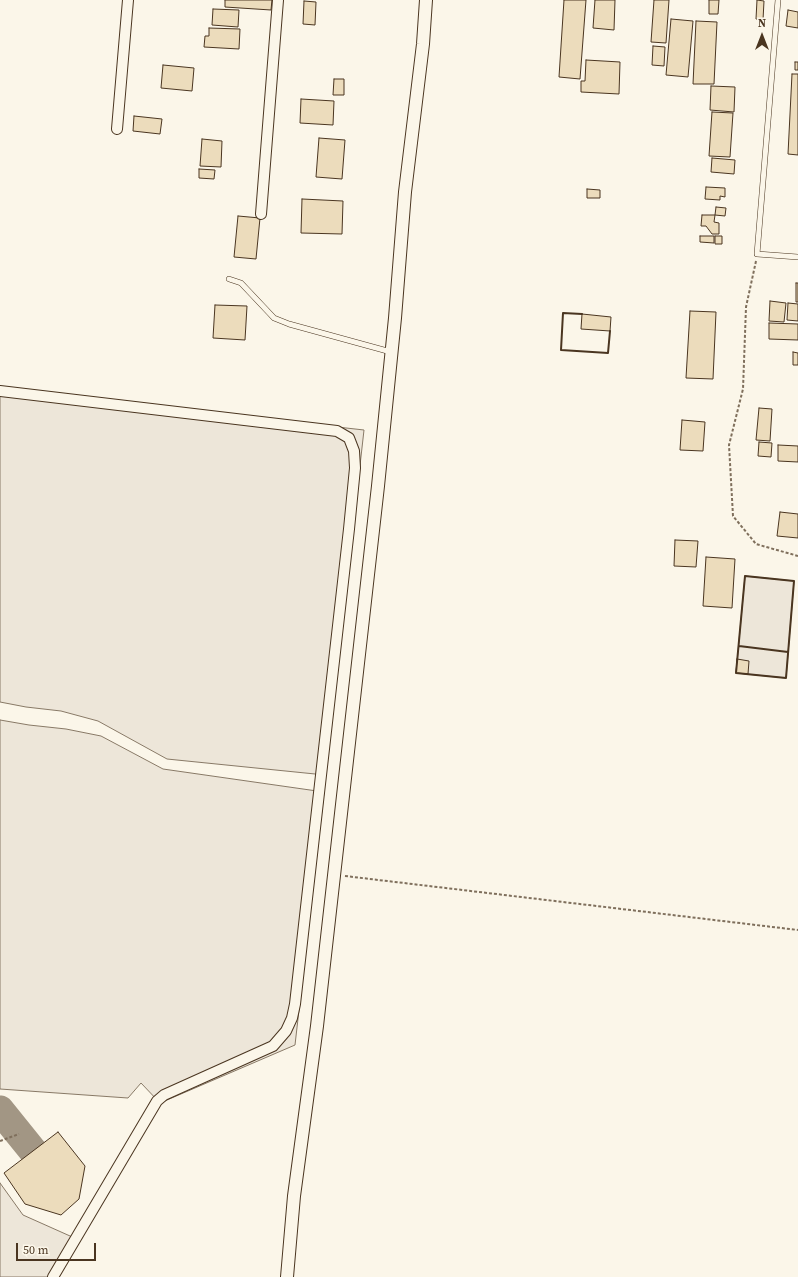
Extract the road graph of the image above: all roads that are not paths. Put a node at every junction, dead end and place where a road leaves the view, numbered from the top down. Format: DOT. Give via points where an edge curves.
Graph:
graph roads {
  1 [pos="128,0"];
  2 [pos="278,0"];
  3 [pos="426,0"];
  4 [pos="778,0"];
  5 [pos="117,129"];
  6 [pos="261,214"];
  7 [pos="798,257"];
  8 [pos="229,279"];
  9 [pos="391,352"];
  10 [pos="0,391"];
  11 [pos="53,1277"];
  12 [pos="287,1277"];
  1 -- 5 [label="street"];
  2 -- 6 [label="street"];
  3 -- 9 [label="street" via="423,44 404,192"];
  4 -- 7 [label="lane" via="757,254"];
  8 -- 9 [label="lane" via="241,283 274,318"];
  9 -- 12 [label="street" via="317,1026 294,1196"];
  10 -- 11 [label="street" via="337,431 349,438 354,451 354,484 292,1018 283,1037 273,1046 164,1095 157,1101"];
}
